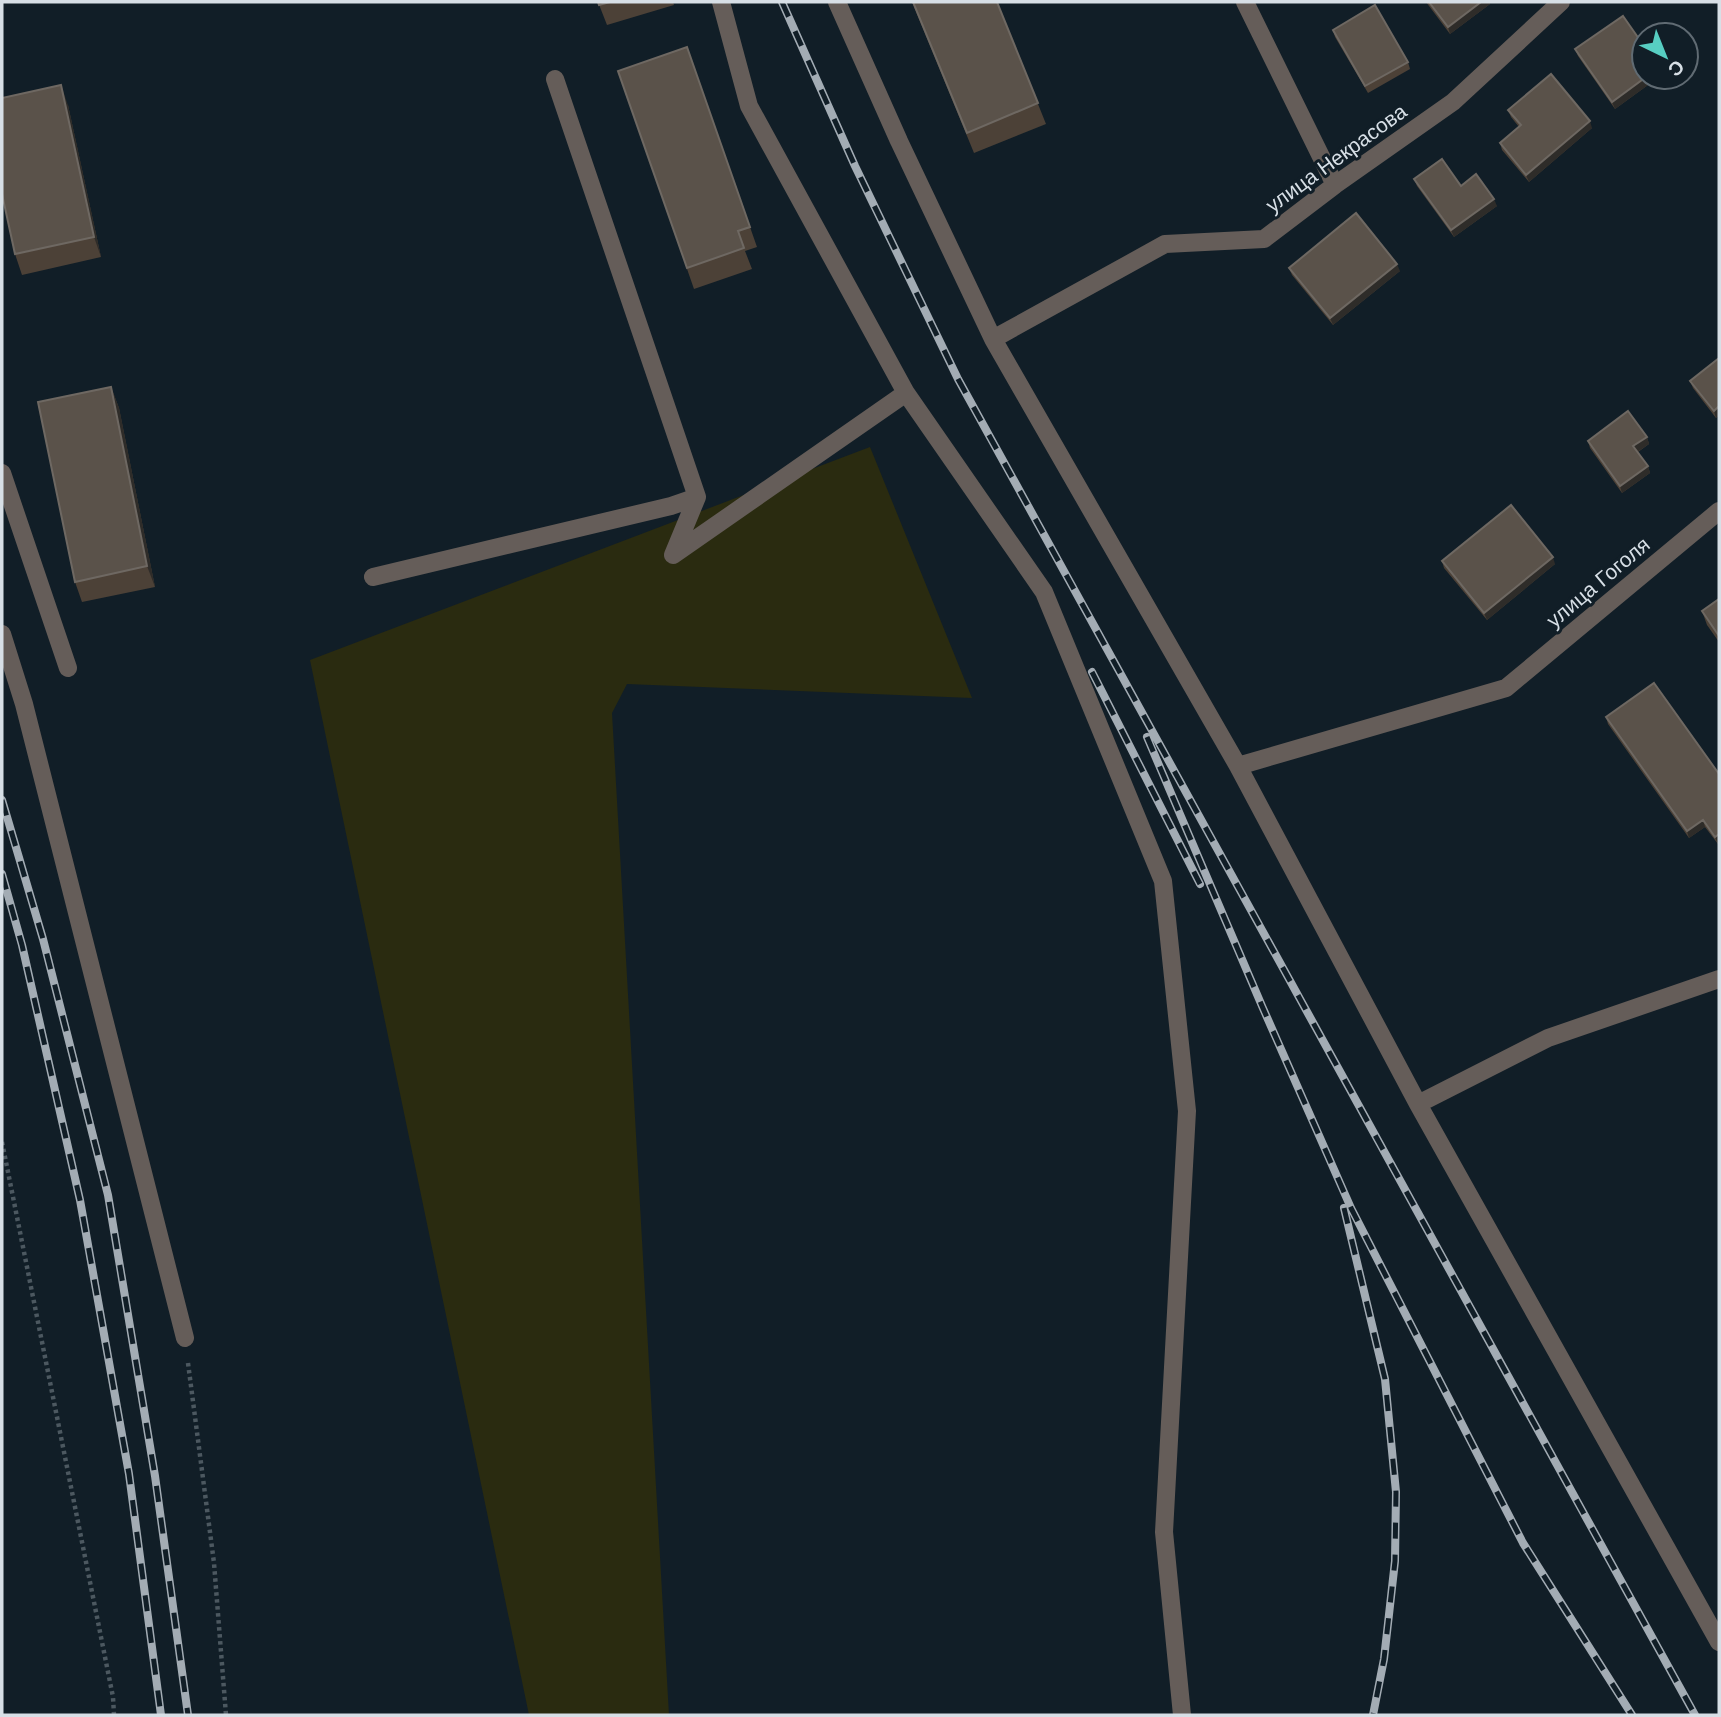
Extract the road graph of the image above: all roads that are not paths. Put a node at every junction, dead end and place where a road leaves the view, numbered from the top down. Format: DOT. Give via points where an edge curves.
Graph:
graph roads {
  1 [pos="721,2"];
  2 [pos="837,2"];
  3 [pos="1245,2"];
  4 [pos="1561,2"];
  5 [pos="555,79"];
  6 [pos="1335,185"];
  7 [pos="993,339"];
  8 [pos="906,393"];
  9 [pos="2,473"];
  10 [pos="697,497"];
  11 [pos="1719,511"];
  12 [pos="373,577"];
  13 [pos="2,634"];
  14 [pos="68,668"];
  15 [pos="1238,766"];
  16 [pos="1719,979"];
  17 [pos="1418,1104"];
  18 [pos="185,1338"];
  19 [pos="1719,1642"];
  20 [pos="1182,1715"];
  1 -- 8 [label="street" via="749,106"];
  2 -- 7 [label="street"];
  3 -- 6 [label="street"];
  4 -- 6 [label="street, улица Некрасова" via="1453,102"];
  5 -- 10 [label="street"];
  6 -- 7 [label="street, улица Некрасова" via="1264,239 1165,244"];
  7 -- 15 [label="street"];
  8 -- 10 [label="street" via="673,555"];
  8 -- 20 [label="street" via="1044,592 1163,881 1187,1111 1164,1532"];
  9 -- 14 [label="street"];
  10 -- 12 [label="street"];
  11 -- 15 [label="street, улица Гоголя" via="1506,688"];
  13 -- 18 [label="street" via="24,704"];
  15 -- 17 [label="street"];
  16 -- 17 [label="street" via="1548,1038"];
  17 -- 19 [label="street"];
}
